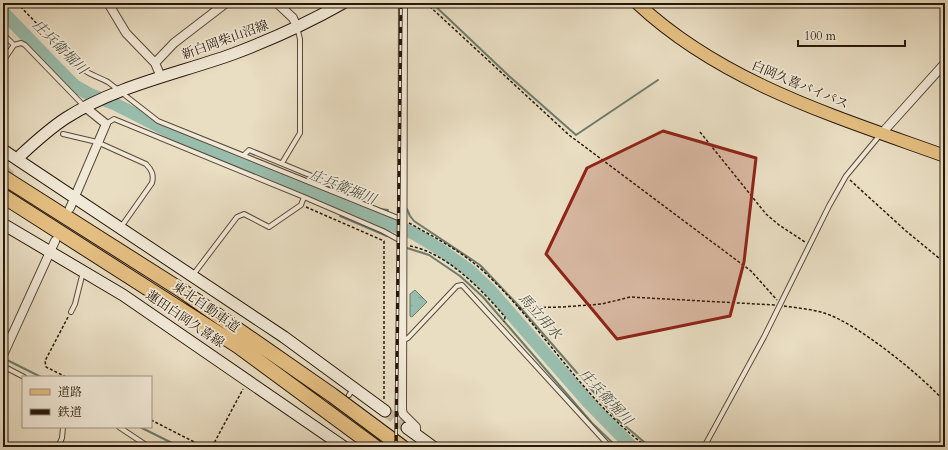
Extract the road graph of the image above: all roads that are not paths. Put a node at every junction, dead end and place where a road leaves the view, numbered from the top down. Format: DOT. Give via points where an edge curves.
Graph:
graph roads {
  1 [pos="108,3"];
  2 [pos="226,3"];
  3 [pos="277,3"];
  4 [pos="343,3"];
  5 [pos="403,3"];
  6 [pos="637,3"];
  7 [pos="297,26"];
  8 [pos="3,34"];
  9 [pos="14,45"];
  10 [pos="3,61"];
  11 [pos="155,63"];
  12 [pos="945,63"];
  13 [pos="76,64"];
  14 [pos="161,77"];
  15 [pos="116,93"];
  16 [pos="88,106"];
  17 [pos="106,124"];
  18 [pos="882,133"];
  19 [pos="62,134"];
  20 [pos="97,142"];
  21 [pos="3,150"];
  22 [pos="21,155"];
  23 [pos="244,155"];
  24 [pos="945,156"];
  25 [pos="282,163"];
  26 [pos="3,177"];
  27 [pos="312,183"];
  28 [pos="3,196"];
  29 [pos="75,197"];
  30 [pos="304,197"];
  31 [pos="70,208"];
  32 [pos="404,222"];
  33 [pos="3,224"];
  34 [pos="121,227"];
  35 [pos="403,240"];
  36 [pos="55,241"];
  37 [pos="50,252"];
  38 [pos="83,270"];
  39 [pos="192,276"];
  40 [pos="71,312"];
  41 [pos="402,341"];
  42 [pos="5,343"];
  43 [pos="3,354"];
  44 [pos="3,366"];
  45 [pos="22,376"];
  46 [pos="382,409"];
  47 [pos="62,428"];
  48 [pos="120,428"];
  49 [pos="407,428"];
  50 [pos="416,434"];
  51 [pos="604,445"];
  52 [pos="58,447"];
  53 [pos="149,447"];
  54 [pos="344,447"];
  55 [pos="375,447"];
  56 [pos="402,447"];
  57 [pos="432,447"];
  58 [pos="610,447"];
  59 [pos="704,447"];
  1 -- 11 [label="street" via="126,33"];
  2 -- 11 [label="street" via="174,43"];
  3 -- 7 [label="street" via="293,18"];
  4 -- 7 [label="street, 新白岡柴山沼線"];
  5 -- 32 [label="street"];
  6 -- 18 [label="main road, 白岡久喜バイパス" via="671,31 739,75 793,100"];
  7 -- 14 [label="street, 新白岡柴山沼線" via="233,54"];
  7 -- 25 [label="lane" via="300,39 300,133"];
  8 -- 9 [label="lane"];
  9 -- 10 [label="lane"];
  9 -- 16 [label="lane" via="25,45"];
  11 -- 14 [label="street"];
  12 -- 18 [label="street"];
  13 -- 15 [label="lane" via="88,74 100,77"];
  14 -- 15 [label="street, 新白岡柴山沼線"];
  15 -- 16 [label="street, 新白岡柴山沼線"];
  15 -- 23 [label="lane" via="158,121"];
  16 -- 17 [label="street"];
  16 -- 22 [label="street" via="53,127"];
  17 -- 20 [label="street"];
  17 -- 30 [label="lane" via="114,119"];
  18 -- 24 [label="main road, 白岡久喜バイパス"];
  18 -- 59 [label="lane" via="846,176 809,244 781,305"];
  19 -- 20 [label="lane"];
  20 -- 29 [label="street"];
  20 -- 34 [label="lane" via="146,164 151,169 152,183"];
  21 -- 29 [label="street"];
  23 -- 25 [label="lane" via="249,150"];
  23 -- 27 [label="lane"];
  25 -- 27 [label="lane" via="312,176"];
  26 -- 56 [label="highway, 東北自動車道" via="181,290"];
  27 -- 32 [label="lane"];
  28 -- 55 [label="highway, 東北自動車道" via="238,346"];
  29 -- 31 [label="street"];
  29 -- 34 [label="street"];
  30 -- 35 [label="lane"];
  30 -- 39 [label="lane" via="301,205 269,227 244,214 237,217"];
  32 -- 35 [label="street"];
  33 -- 37 [label="street, 蓮田白岡久喜線"];
  34 -- 39 [label="street"];
  35 -- 41 [label="street"];
  36 -- 37 [label="street"];
  37 -- 38 [label="street, 蓮田白岡久喜線"];
  37 -- 42 [label="street"];
  38 -- 40 [label="lane"];
  38 -- 54 [label="street, 蓮田白岡久喜線" via="323,429"];
  39 -- 46 [label="street" via="284,337 351,392"];
  41 -- 50 [label="street" via="402,410 416,427"];
  41 -- 51 [label="lane" via="408,338 459,285 465,288"];
  42 -- 43 [label="street"];
  44 -- 45 [label="lane"];
  47 -- 52 [label="lane" via="62,438"];
  48 -- 53 [label="lane"];
  49 -- 50 [label="street"];
  50 -- 57 [label="street"];
  51 -- 58 [label="lane"];
}
